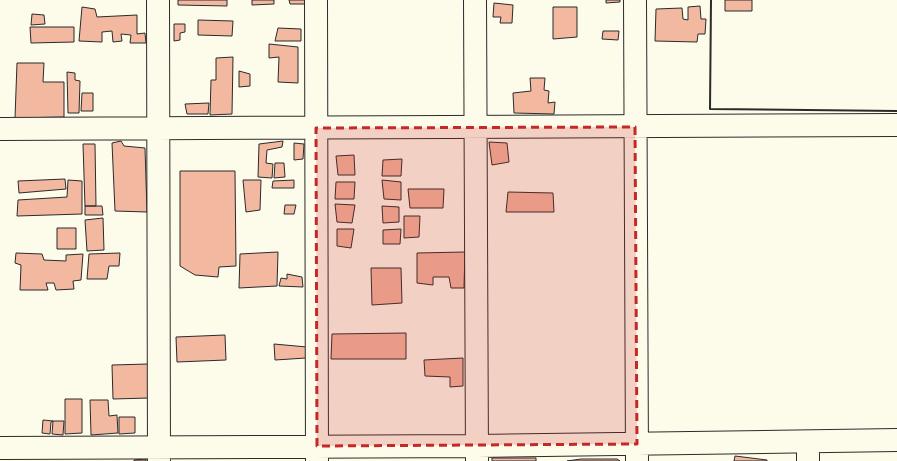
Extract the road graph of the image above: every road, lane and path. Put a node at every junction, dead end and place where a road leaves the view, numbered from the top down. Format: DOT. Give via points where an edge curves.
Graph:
graph roads {
  1 [pos="158,0"];
  2 [pos="316,0"];
  3 [pos="475,0"];
  4 [pos="635,0"];
  5 [pos="897,125"];
  6 [pos="476,127"];
  7 [pos="636,127"];
  8 [pos="159,128"];
  9 [pos="316,128"];
  10 [pos="0,129"];
  11 [pos="897,440"];
  12 [pos="0,448"];
  13 [pos="808,451"];
  14 [pos="637,453"];
  15 [pos="159,454"];
  16 [pos="317,454"];
  17 [pos="477,454"];
  1 -- 8 [label="street"];
  2 -- 9 [label="street"];
  3 -- 6 [label="street"];
  4 -- 7 [label="street"];
  5 -- 7 [label="street"];
  6 -- 7 [label="street"];
  6 -- 9 [label="street"];
  6 -- 17 [label="street"];
  7 -- 14 [label="street"];
  8 -- 9 [label="street"];
  8 -- 10 [label="street"];
  8 -- 15 [label="street"];
  9 -- 16 [label="street"];
  11 -- 13 [label="street"];
  12 -- 15 [label="street"];
  13 -- 14 [label="street"];
  14 -- 17 [label="street"];
  15 -- 16 [label="street"];
  16 -- 17 [label="street"];
}
